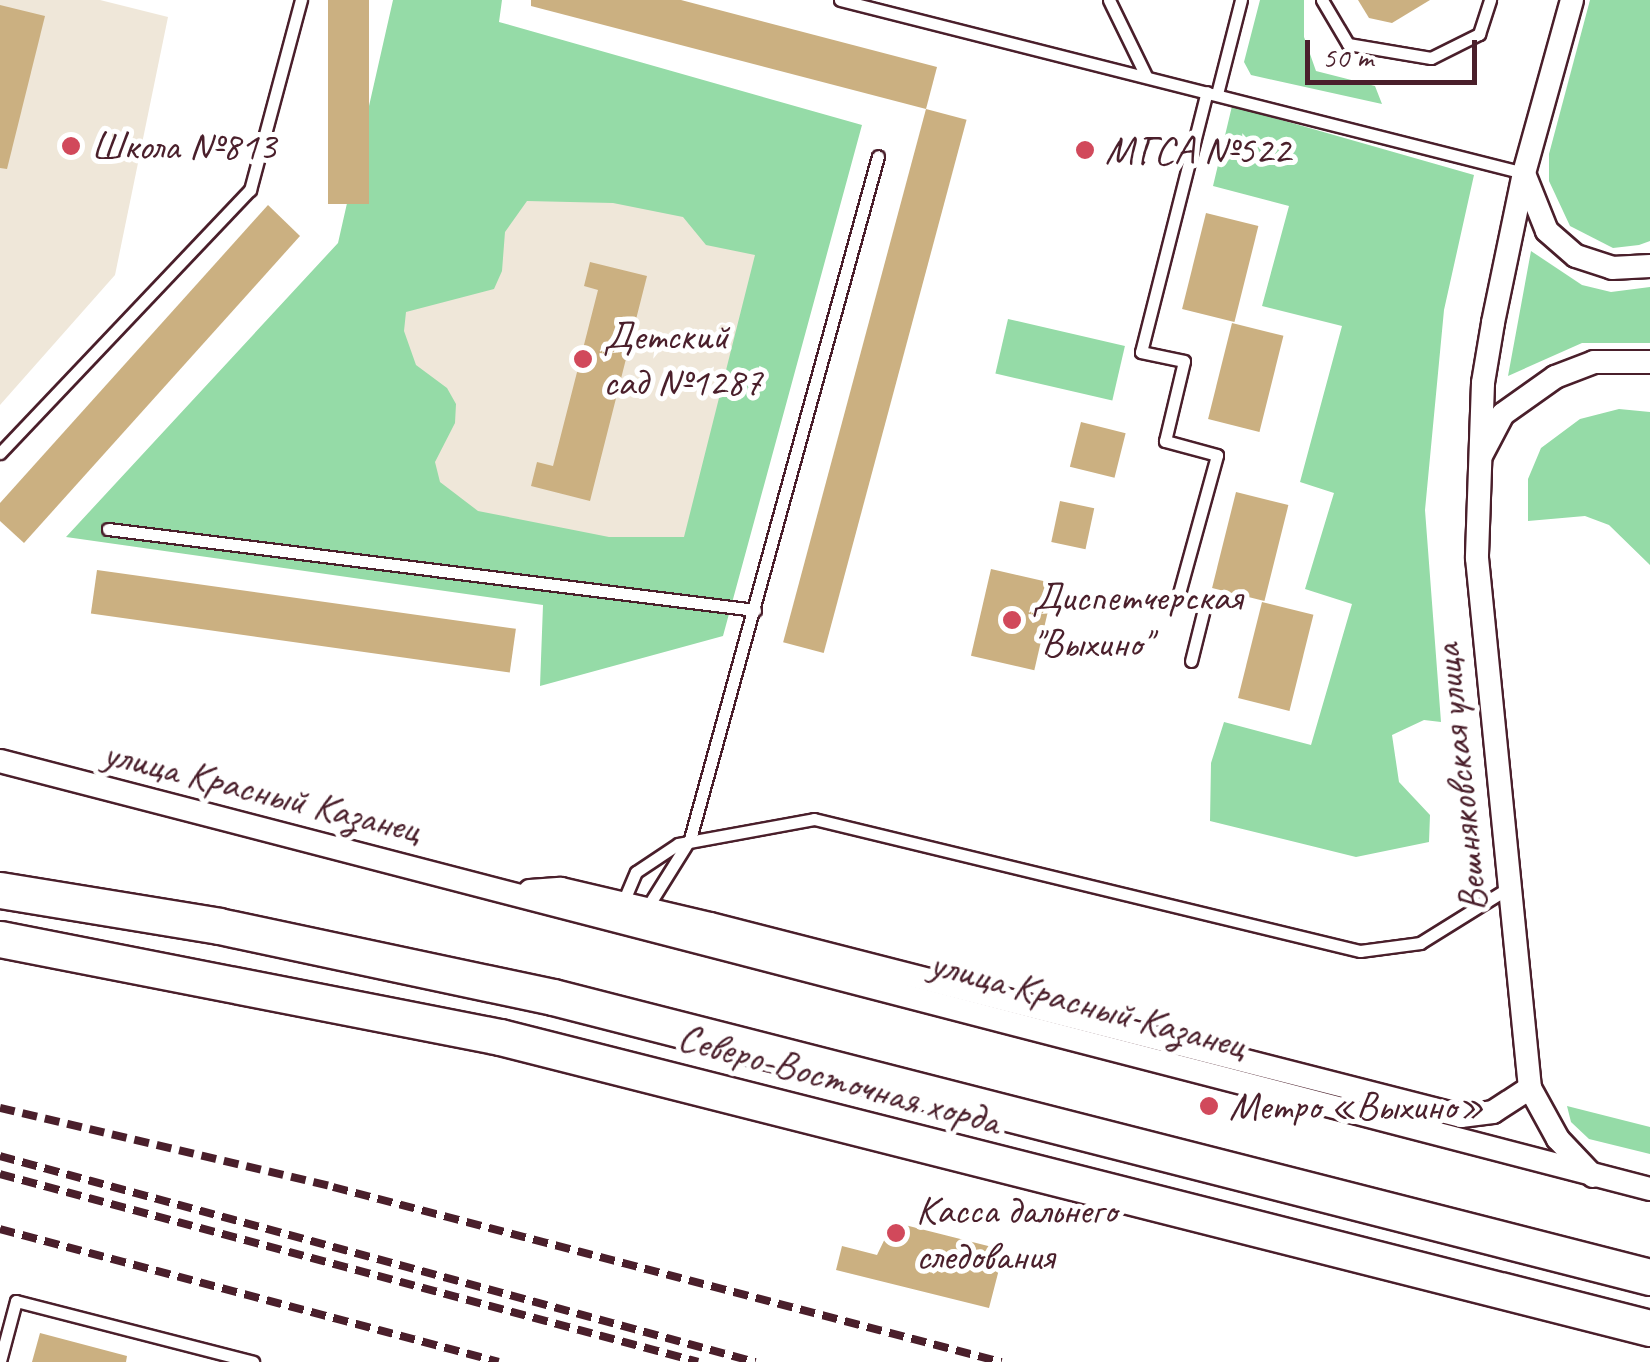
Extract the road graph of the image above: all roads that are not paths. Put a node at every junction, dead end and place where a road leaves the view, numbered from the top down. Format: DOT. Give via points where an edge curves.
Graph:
graph roads {
  1 [pos="301,0"];
  2 [pos="840,0"];
  3 [pos="1109,0"];
  4 [pos="1241,0"];
  5 [pos="1322,0"];
  6 [pos="1490,0"];
  7 [pos="1572,0"];
  8 [pos="1146,76"];
  9 [pos="1212,93"];
  10 [pos="878,156"];
  11 [pos="1524,173"];
  12 [pos="1650,266"];
  13 [pos="1650,362"];
  14 [pos="0,453"];
  15 [pos="1479,460"];
  16 [pos="108,530"];
  17 [pos="755,610"];
  18 [pos="1190,660"];
  19 [pos="0,761"];
  20 [pos="690,839"];
  21 [pos="1510,886"];
  22 [pos="0,890"];
  23 [pos="648,909"];
  24 [pos="619,912"];
  25 [pos="0,939"];
  26 [pos="1530,1088"];
  27 [pos="1592,1176"];
  28 [pos="1650,1189"];
  29 [pos="1650,1277"];
  30 [pos="1650,1328"];
  31 [pos="0,1361"];
  32 [pos="254,1362"];
  1 -- 14 [label="lane" via="250,190"];
  2 -- 8 [label="lane"];
  3 -- 8 [label="lane"];
  4 -- 9 [label="lane"];
  5 -- 6 [label="lane" via="1348,44 1431,58 1479,34"];
  7 -- 11 [label="street, Вешняковская улица"];
  8 -- 9 [label="lane"];
  9 -- 11 [label="lane"];
  9 -- 18 [label="lane" via="1141,352 1184,361 1164,441 1216,455 1178,597 1205,605"];
  10 -- 17 [label="lane"];
  11 -- 12 [label="street" via="1547,231 1576,256 1612,268"];
  11 -- 15 [label="street, Вешняковская улица" via="1483,384"];
  13 -- 15 [label="street, Вешняковская улица" via="1594,362 1555,377 1504,414"];
  15 -- 21 [label="street, Вешняковская улица" via="1482,660"];
  16 -- 17 [label="lane"];
  17 -- 20 [label="lane"];
  19 -- 24 [label="street, улица Красный Казанец" via="506,892"];
  20 -- 21 [label="lane" via="778,822 848,824 1360,951 1420,943"];
  20 -- 23 [label="lane"];
  20 -- 24 [label="lane" via="636,872"];
  21 -- 26 [label="street, Вешняковская улица"];
  22 -- 29 [label="main road, Северо-Восточная хорда" via="219,926 553,997"];
  23 -- 24 [label="street, улица Красный Казанец"];
  23 -- 26 [label="street, улица Красный Казанец" via="1461,1116 1493,1112"];
  24 -- 27 [label="street, улица Красный Казанец"];
  25 -- 30 [label="main road, Северо-Восточная хорда" via="519,1042"];
  26 -- 27 [label="street, Вешняковская улица" via="1558,1139"];
  27 -- 28 [label="street, улица Красный Казанец"];
  31 -- 32 [label="lane" via="16,1301"];
}
